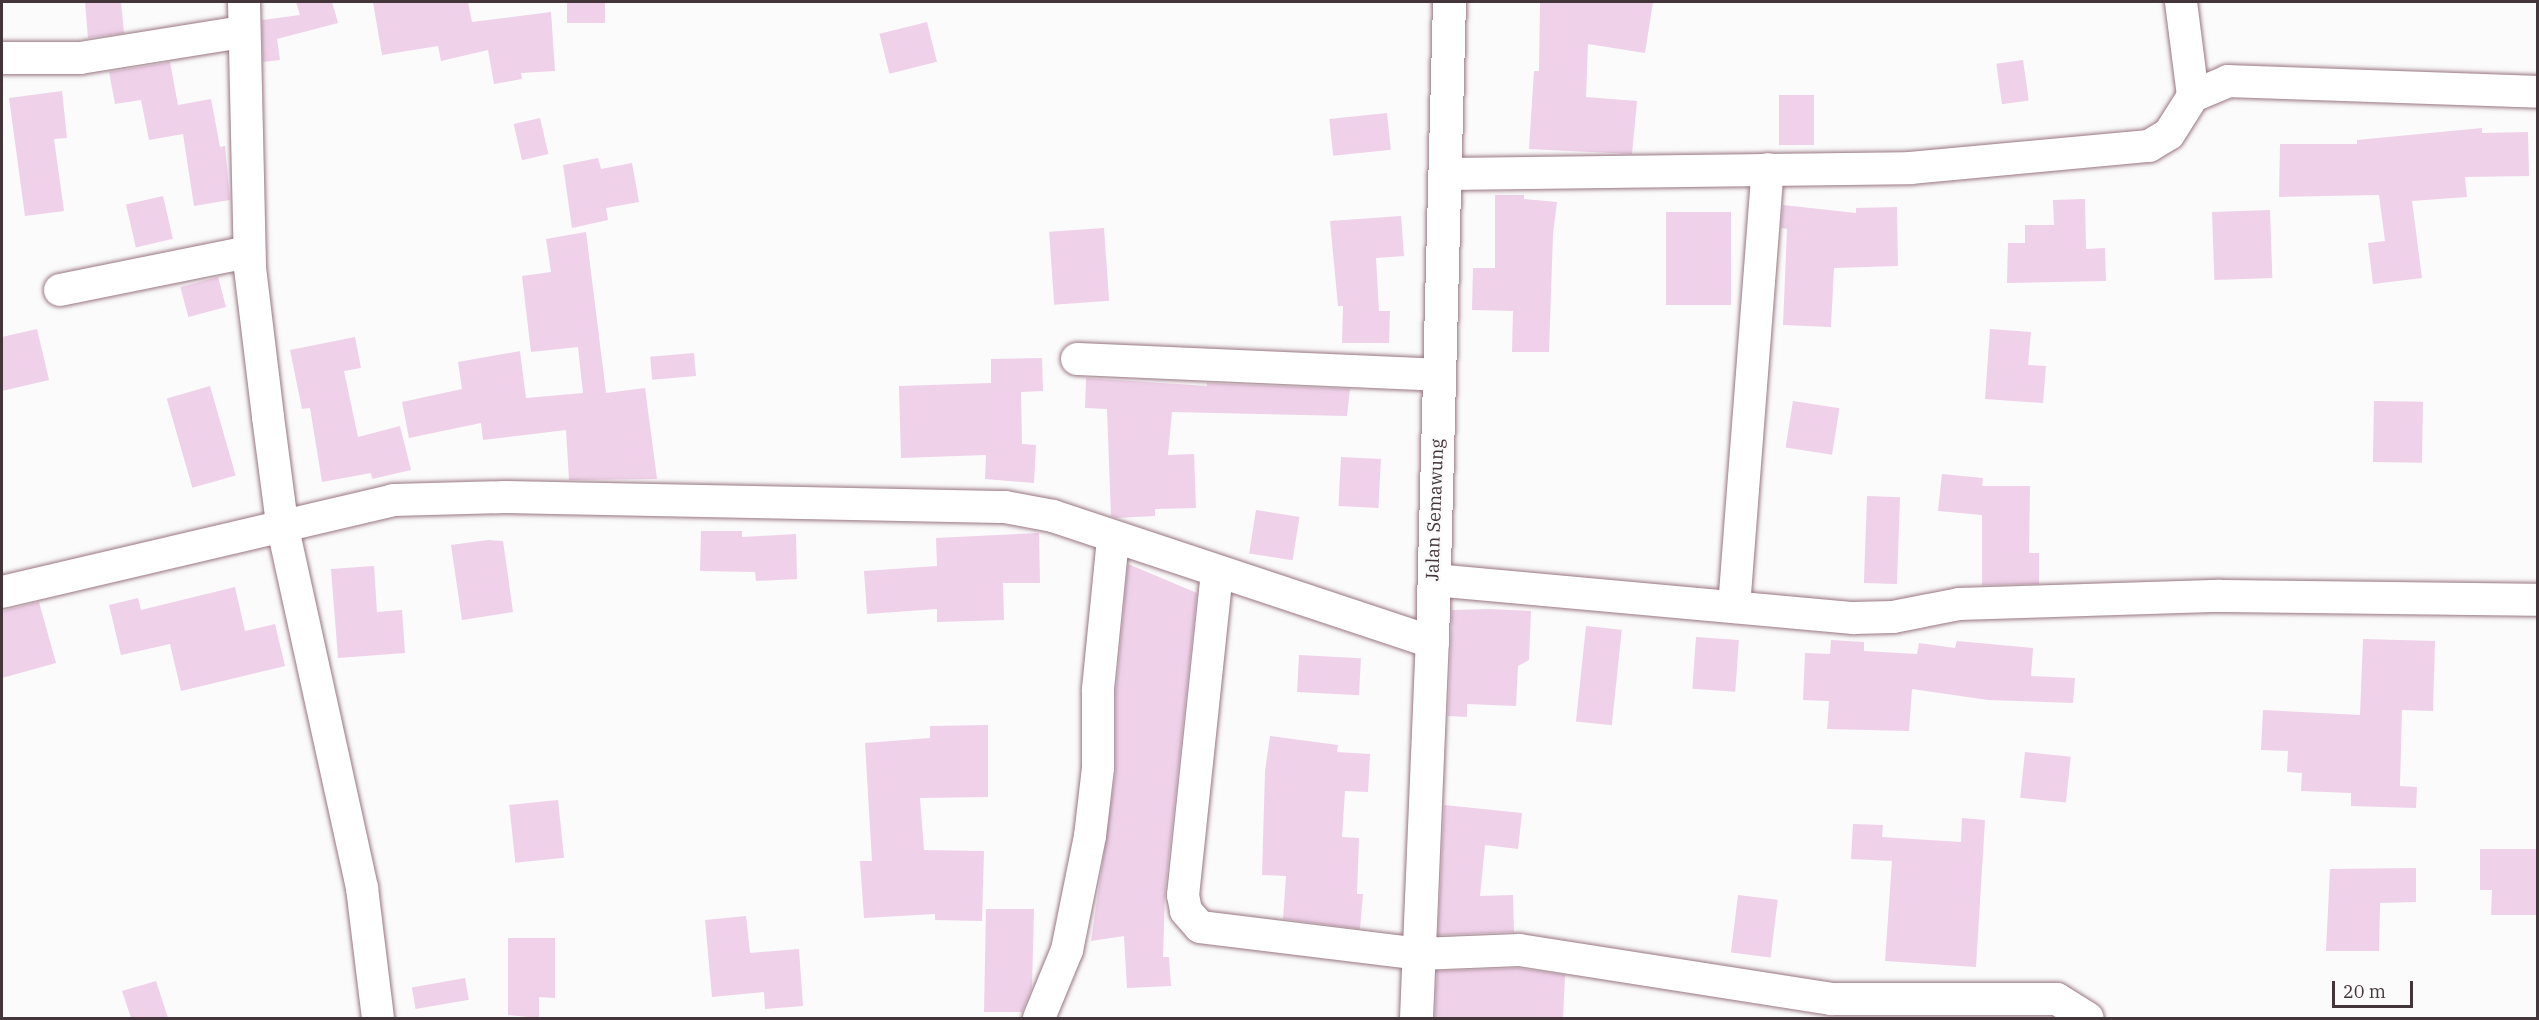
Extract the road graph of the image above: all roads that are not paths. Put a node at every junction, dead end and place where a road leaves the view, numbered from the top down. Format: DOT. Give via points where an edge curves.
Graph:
graph roads {
  1 [pos="244,2"];
  2 [pos="1449,2"];
  3 [pos="2181,2"];
  4 [pos="242,32"];
  5 [pos="2,58"];
  6 [pos="2538,92"];
  7 [pos="2193,96"];
  8 [pos="1768,169"];
  9 [pos="1445,174"];
  10 [pos="249,252"];
  11 [pos="60,290"];
  12 [pos="1077,359"];
  13 [pos="1439,375"];
  14 [pos="282,524"];
  15 [pos="1113,538"];
  16 [pos="1217,572"];
  17 [pos="1434,580"];
  18 [pos="2,592"];
  19 [pos="2538,600"];
  20 [pos="1734,607"];
  21 [pos="1432,642"];
  22 [pos="1419,954"];
  23 [pos="378,1018"];
  24 [pos="1039,1018"];
  25 [pos="1416,1018"];
  26 [pos="2087,1018"];
  1 -- 4 [label="street"];
  2 -- 9 [label="street, Jalan Semawung"];
  3 -- 7 [label="street"];
  4 -- 5 [label="street" via="80,58"];
  4 -- 10 [label="street"];
  6 -- 7 [label="street" via="2228,81"];
  7 -- 8 [label="street" via="2169,134 2149,146 1911,168"];
  8 -- 9 [label="street"];
  8 -- 20 [label="street"];
  9 -- 13 [label="street, Jalan Semawung"];
  10 -- 11 [label="street"];
  10 -- 14 [label="street"];
  12 -- 13 [label="street"];
  13 -- 17 [label="street, Jalan Semawung"];
  14 -- 15 [label="street" via="393,500 678,499 1029,509"];
  14 -- 18 [label="street"];
  14 -- 23 [label="street" via="362,888"];
  15 -- 16 [label="street"];
  15 -- 24 [label="street" via="1098,689 1098,768 1090,836 1068,950"];
  16 -- 21 [label="street"];
  16 -- 22 [label="street" via="1183,894 1186,911 1200,927"];
  17 -- 20 [label="street"];
  17 -- 21 [label="street, Jalan Semawung"];
  19 -- 20 [label="street" via="2220,596 1959,604 1872,618"];
  21 -- 22 [label="street, Jalan Semawung"];
  22 -- 25 [label="street, Jalan Semawung"];
  22 -- 26 [label="street" via="1519,950 1868,1002 2045,998 2067,1002"];
}
